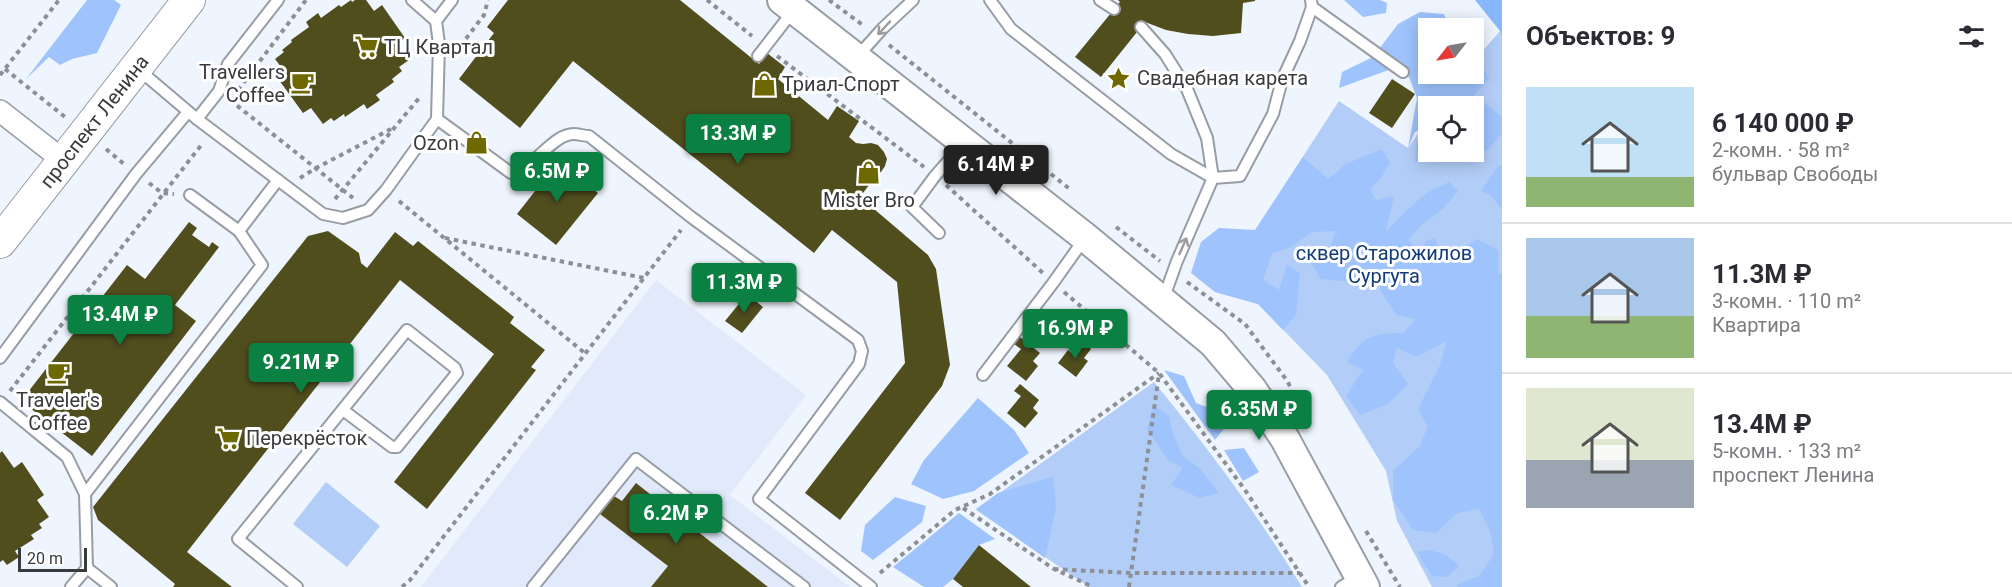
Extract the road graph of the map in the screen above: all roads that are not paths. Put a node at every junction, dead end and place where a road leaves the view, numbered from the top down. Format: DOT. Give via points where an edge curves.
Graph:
graph roads {
  1 [pos="189,0"];
  2 [pos="278,0"];
  3 [pos="412,0"];
  4 [pos="452,0"];
  5 [pos="913,0"];
  6 [pos="990,0"];
  7 [pos="1100,0"];
  8 [pos="1311,3"];
  9 [pos="788,5"];
  10 [pos="1114,9"];
  11 [pos="436,21"];
  12 [pos="1141,27"];
  13 [pos="761,51"];
  14 [pos="857,57"];
  15 [pos="136,67"];
  16 [pos="1403,72"];
  17 [pos="0,111"];
  18 [pos="193,116"];
  19 [pos="437,119"];
  20 [pos="965,142"];
  21 [pos="63,160"];
  22 [pos="1213,178"];
  23 [pos="282,183"];
  24 [pos="190,195"];
  25 [pos="239,231"];
  26 [pos="939,233"];
  27 [pos="1085,237"];
  28 [pos="0,242"];
  29 [pos="1163,301"];
  30 [pos="0,358"];
  31 [pos="982,375"];
  32 [pos="1,402"];
  33 [pos="342,410"];
  34 [pos="85,494"];
  35 [pos="87,567"];
  36 [pos="1355,583"];
  37 [pos="869,585"];
  38 [pos="71,587"];
  39 [pos="111,587"];
  40 [pos="297,587"];
  41 [pos="533,587"];
  42 [pos="804,587"];
  1 -- 15 [label="main road, проспект Ленина"];
  2 -- 18 [label="lane" via="228,64 219,91"];
  3 -- 11 [label="lane"];
  4 -- 11 [label="lane"];
  5 -- 14 [label="lane, one-way"];
  6 -- 22 [label="lane" via="1011,29 1172,154"];
  7 -- 10 [label="lane"];
  8 -- 16 [label="lane"];
  8 -- 22 [label="lane" via="1273,114 1240,176"];
  9 -- 13 [label="lane"];
  9 -- 14 [label="main road"];
  11 -- 19 [label="lane"];
  12 -- 22 [label="lane" via="1166,54 1187,89 1207,138"];
  14 -- 20 [label="main road"];
  15 -- 18 [label="lane"];
  15 -- 21 [label="main road, проспект Ленина"];
  17 -- 21 [label="street"];
  18 -- 23 [label="lane"];
  18 -- 30 [label="lane" via="136,174"];
  19 -- 23 [label="lane" via="368,210 343,218 323,214"];
  19 -- 37 [label="lane" via="512,173 522,171 559,140 573,134 588,136 858,340 862,351 859,364 759,499"];
  20 -- 26 [label="lane" via="912,207"];
  20 -- 27 [label="main road"];
  21 -- 28 [label="main road, проспект Ленина"];
  29 -- 22 [label="lane, one-way"];
  23 -- 25 [label="lane"];
  24 -- 25 [label="lane"];
  25 -- 34 [label="lane" via="262,265"];
  27 -- 29 [label="main road"];
  27 -- 31 [label="lane"];
  29 -- 36 [label="main road" via="1213,343 1252,389 1285,439"];
  32 -- 34 [label="lane" via="67,457"];
  33 -- 33 [label="lane" via="407,330 457,373 397,447"];
  33 -- 40 [label="lane" via="238,539"];
  34 -- 35 [label="lane"];
  35 -- 38 [label="lane"];
  35 -- 39 [label="lane"];
  41 -- 42 [label="lane" via="636,459"];
}
